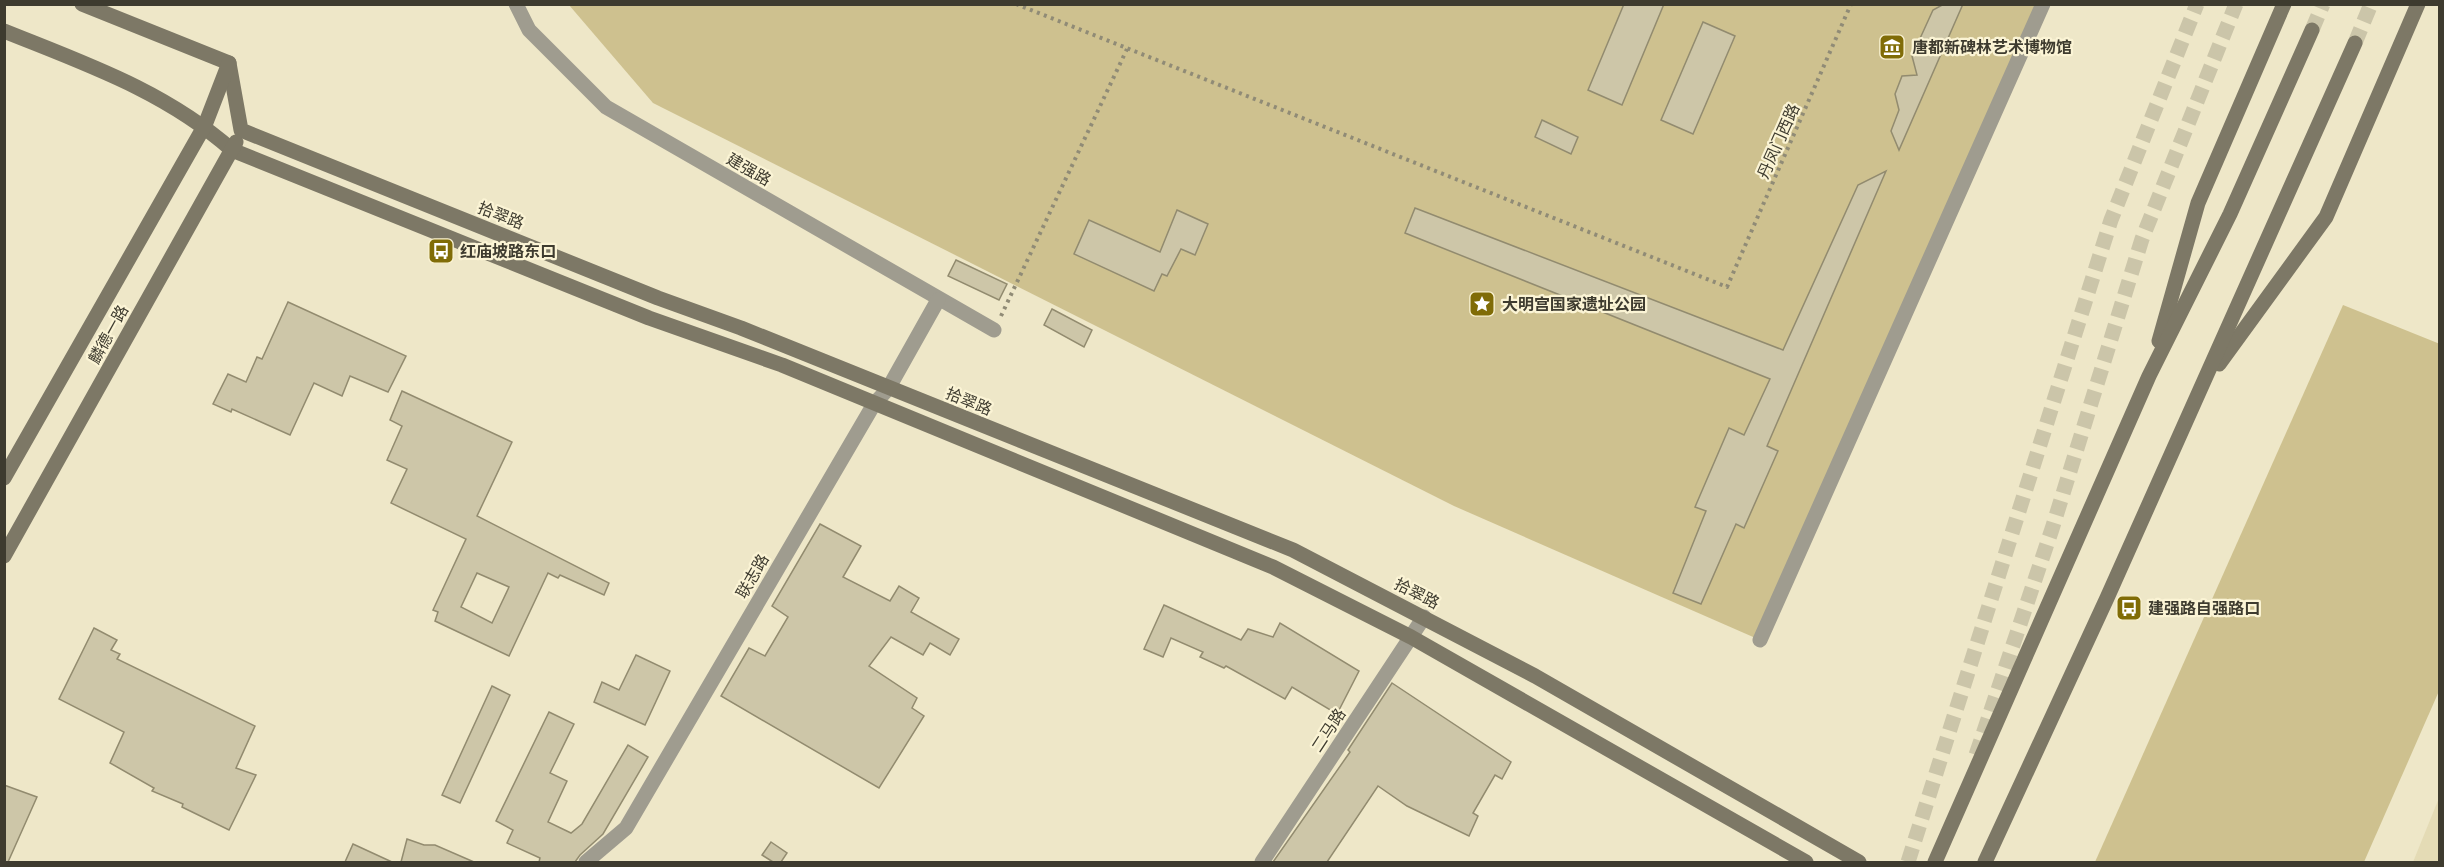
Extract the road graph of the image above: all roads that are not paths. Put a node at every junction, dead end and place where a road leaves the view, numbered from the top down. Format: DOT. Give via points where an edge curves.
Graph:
graph roads {
  1 [pos="82,4"];
  2 [pos="516,4"];
  3 [pos="2043,4"];
  4 [pos="2284,4"];
  5 [pos="2418,4"];
  6 [pos="2312,30"];
  7 [pos="4,31"];
  8 [pos="2355,43"];
  9 [pos="229,63"];
  10 [pos="204,125"];
  11 [pos="241,130"];
  12 [pos="232,150"];
  13 [pos="938,300"];
  14 [pos="994,330"];
  15 [pos="2149,376"];
  16 [pos="888,388"];
  17 [pos="2202,388"];
  18 [pos="874,404"];
  19 [pos="4,478"];
  20 [pos="4,556"];
  21 [pos="1424,617"];
  22 [pos="1411,637"];
  23 [pos="1760,640"];
  24 [pos="586,862"];
  25 [pos="1262,862"];
  26 [pos="1806,862"];
  27 [pos="1859,862"];
  28 [pos="1935,862"];
  29 [pos="1985,862"];
  1 -- 9 [label="main road"];
  2 -- 13 [label="street, 建强路" via="529,30 606,107"];
  3 -- 23 [label="street"];
  4 -- 15 [label="main road" via="2198,203"];
  5 -- 17 [label="main road" via="2325,217"];
  6 -- 15 [label="main road" via="2230,214"];
  7 -- 10 [label="main road" via="138,85"];
  8 -- 17 [label="main road"];
  9 -- 10 [label="main road, 麟德一路"];
  9 -- 11 [label="main road"];
  10 -- 12 [label="main road"];
  10 -- 19 [label="main road, 麟德一路"];
  11 -- 12 [label="main road, 麟德一路"];
  11 -- 16 [label="main road, 拾翠路"];
  12 -- 18 [label="main road"];
  12 -- 20 [label="main road, 麟德一路"];
  13 -- 14 [label="street, 建强路"];
  13 -- 16 [label="street, 联志路"];
  15 -- 28 [label="main road"];
  16 -- 18 [label="street, 联志路"];
  16 -- 21 [label="main road, 拾翠路" via="1274,542"];
  17 -- 29 [label="main road"];
  18 -- 22 [label="main road" via="1273,567"];
  18 -- 24 [label="street, 联志路" via="626,828"];
  21 -- 22 [label="street, 二马路"];
  21 -- 27 [label="main road, 拾翠路" via="1652,741"];
  22 -- 25 [label="street, 二马路"];
  22 -- 26 [label="main road"];
}
